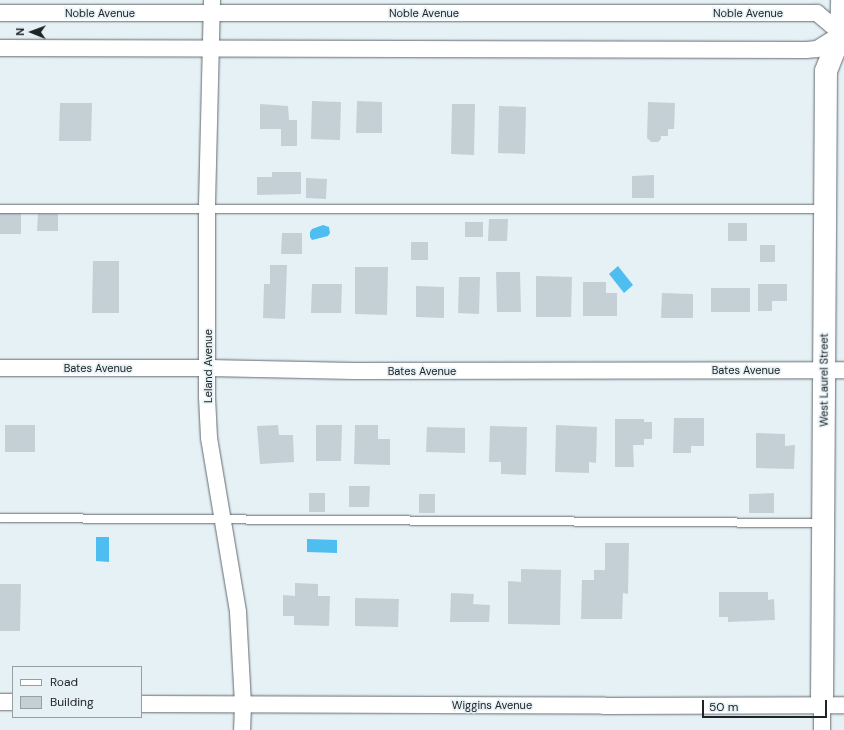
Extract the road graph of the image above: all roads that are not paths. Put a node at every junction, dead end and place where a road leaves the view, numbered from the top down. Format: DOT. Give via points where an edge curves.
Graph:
graph roads {
  1 [pos="842,0"];
  2 [pos="212,6"];
  3 [pos="0,13"];
  4 [pos="843,35"];
  5 [pos="0,48"];
  6 [pos="211,48"];
  7 [pos="0,208"];
  8 [pos="207,209"];
  9 [pos="824,209"];
  10 [pos="0,368"];
  11 [pos="208,368"];
  12 [pos="834,370"];
  13 [pos="0,518"];
  14 [pos="223,521"];
  15 [pos="824,523"];
  16 [pos="0,702"];
  17 [pos="12,702"];
  18 [pos="142,704"];
  19 [pos="243,704"];
  20 [pos="822,705"];
  21 [pos="844,705"];
  22 [pos="242,730"];
  23 [pos="822,730"];
  1 -- 4 [label="street, West Laurel Street"];
  2 -- 3 [label="street, Noble Avenue"];
  2 -- 4 [label="street, Noble Avenue" via="817,13"];
  2 -- 6 [label="street, Leland Avenue"];
  4 -- 6 [label="street" via="817,49 806,50"];
  4 -- 9 [label="street, West Laurel Street" via="826,70"];
  5 -- 6 [label="street"];
  6 -- 8 [label="street, Leland Avenue"];
  7 -- 8 [label="lane"];
  8 -- 9 [label="lane"];
  8 -- 11 [label="street, Leland Avenue"];
  9 -- 12 [label="street, West Laurel Street"];
  10 -- 11 [label="street, Bates Avenue"];
  11 -- 12 [label="street, Bates Avenue" via="354,371"];
  11 -- 14 [label="street, Leland Avenue" via="209,438"];
  12 -- 15 [label="street, West Laurel Street"];
  13 -- 14 [label="lane"];
  14 -- 15 [label="lane"];
  14 -- 19 [label="street, Leland Avenue" via="238,612"];
  15 -- 20 [label="street, West Laurel Street"];
  16 -- 17 [label="street"];
  18 -- 19 [label="street, Wiggins Avenue"];
  19 -- 20 [label="street, Wiggins Avenue"];
  19 -- 22 [label="street, Leland Avenue"];
  20 -- 21 [label="street, Wiggins Avenue"];
  20 -- 23 [label="street, West Laurel Street"];
}
